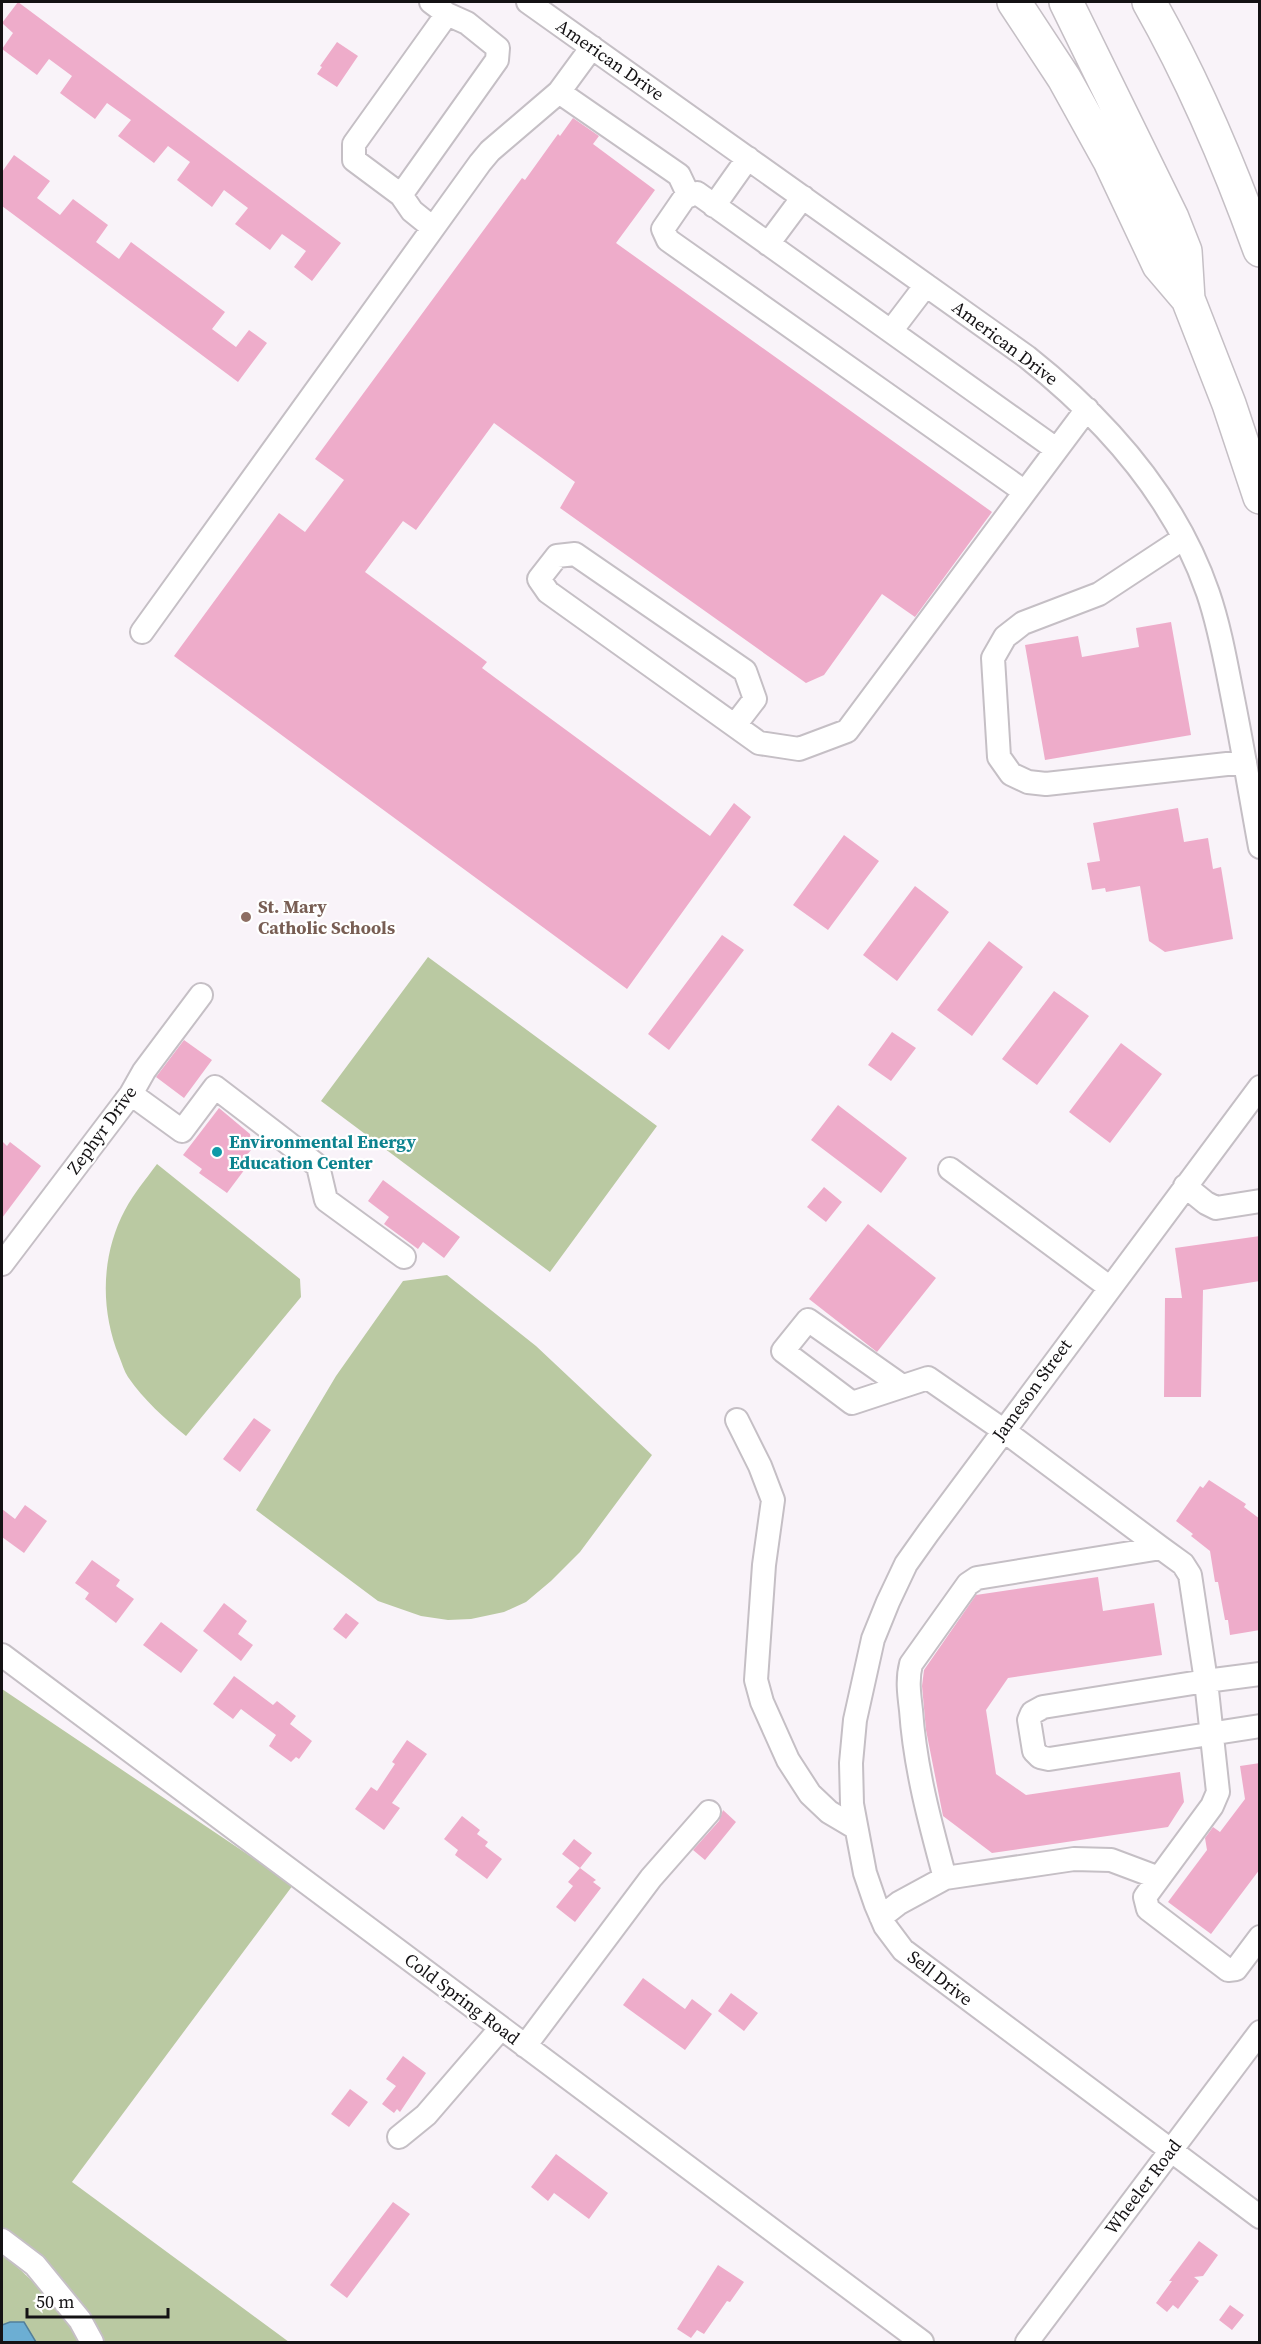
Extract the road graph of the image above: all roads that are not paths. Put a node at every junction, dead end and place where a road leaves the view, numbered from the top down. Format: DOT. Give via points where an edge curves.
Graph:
graph roads {
  1 [pos="528,2"];
  2 [pos="1014,2"];
  3 [pos="1066,2"];
  4 [pos="1149,2"];
  5 [pos="439,8"];
  6 [pos="592,47"];
  7 [pos="559,92"];
  8 [pos="748,158"];
  9 [pos="401,195"];
  10 [pos="689,196"];
  11 [pos="803,197"];
  12 [pos="714,206"];
  13 [pos="433,228"];
  14 [pos="768,244"];
  15 [pos="1260,250"];
  16 [pos="926,285"];
  17 [pos="1188,299"];
  18 [pos="891,332"];
  19 [pos="1087,409"];
  20 [pos="1056,449"];
  21 [pos="1025,492"];
  22 [pos="1260,497"];
  23 [pos="1184,538"];
  24 [pos="142,632"];
  25 [pos="735,725"];
  26 [pos="1245,762"];
  27 [pos="1260,847"];
  28 [pos="201,995"];
  29 [pos="1260,1087"];
  30 [pos="131,1094"];
  31 [pos="951,1169"];
  32 [pos="1185,1186"];
  33 [pos="1260,1201"];
  34 [pos="404,1257"];
  35 [pos="2,1264"];
  36 [pos="1109,1287"];
  37 [pos="902,1386"];
  38 [pos="737,1420"];
  39 [pos="1003,1430"];
  40 [pos="1161,1548"];
  41 [pos="2,1654"];
  42 [pos="1260,1674"];
  43 [pos="1206,1681"];
  44 [pos="855,1720"];
  45 [pos="1260,1726"];
  46 [pos="1211,1733"];
  47 [pos="709,1812"];
  48 [pos="856,1827"];
  49 [pos="945,1878"];
  50 [pos="1159,1878"];
  51 [pos="880,1917"];
  52 [pos="1260,1937"];
  53 [pos="501,2028"];
  54 [pos="1260,2032"];
  55 [pos="525,2046"];
  56 [pos="399,2137"];
  57 [pos="1171,2151"];
  58 [pos="1260,2217"];
  59 [pos="2,2240"];
  60 [pos="92,2343"];
  61 [pos="922,2343"];
  62 [pos="1027,2343"];
  1 -- 6 [label="street, American Drive"];
  2 -- 17 [label="highway" via="1064,78 1110,161 1159,265"];
  3 -- 17 [label="highway" via="1172,218 1185,252"];
  4 -- 15 [label="highway" via="1176,48 1229,166"];
  5 -- 9 [label="street" via="354,144 354,160"];
  5 -- 9 [label="street" via="467,23 498,48 496,60"];
  6 -- 7 [label="street"];
  6 -- 8 [label="street, American Drive"];
  7 -- 10 [label="street" via="679,175"];
  7 -- 13 [label="street" via="490,151"];
  8 -- 11 [label="street, American Drive"];
  8 -- 12 [label="street"];
  9 -- 13 [label="street" via="412,211"];
  10 -- 12 [label="street" via="697,193"];
  10 -- 21 [label="street" via="663,229 668,240"];
  11 -- 14 [label="street"];
  11 -- 16 [label="street, American Drive"];
  12 -- 14 [label="street"];
  13 -- 24 [label="street"];
  14 -- 18 [label="street"];
  16 -- 18 [label="street"];
  16 -- 19 [label="street, American Drive" via="1028,357"];
  17 -- 22 [label="highway"];
  18 -- 20 [label="street"];
  19 -- 20 [label="street"];
  19 -- 23 [label="street, American Drive" via="1140,470"];
  20 -- 21 [label="street"];
  21 -- 25 [label="street" via="847,731 799,749 759,743"];
  23 -- 26 [label="street, American Drive" via="1208,591 1223,646"];
  23 -- 26 [label="street" via="1099,594 1023,622 1005,637 993,658 999,757 1011,774 1028,782 1046,784"];
  25 -- 25 [label="street" via="548,592 539,579 556,556 575,554 745,671 755,699"];
  26 -- 27 [label="street, American Drive"];
  28 -- 30 [label="street, Zephyr Drive"];
  29 -- 32 [label="street, Jameson Street"];
  30 -- 34 [label="street" via="182,1131 215,1087 318,1166 326,1200"];
  30 -- 35 [label="street, Zephyr Drive"];
  31 -- 36 [label="street"];
  32 -- 33 [label="street" via="1216,1208"];
  32 -- 36 [label="street, Jameson Street"];
  36 -- 39 [label="street, Jameson Street"];
  37 -- 37 [label="street" via="808,1320 783,1351 852,1403"];
  37 -- 39 [label="street" via="928,1378"];
  38 -- 48 [label="street" via="773,1500 756,1680 762,1702 788,1760 810,1794 829,1812"];
  39 -- 40 [label="street"];
  39 -- 44 [label="street, Jameson Street" via="906,1564 873,1639"];
  40 -- 43 [label="street" via="1183,1564 1190,1575"];
  40 -- 49 [label="street" via="977,1578 968,1584 910,1664 913,1739 927,1814"];
  41 -- 53 [label="street, Cold Spring Road"];
  42 -- 43 [label="street"];
  43 -- 46 [label="street"];
  43 -- 46 [label="street" via="1043,1707 1032,1713 1029,1720 1034,1751 1049,1759"];
  44 -- 48 [label="street, Sell Drive" via="851,1762"];
  45 -- 46 [label="street"];
  46 -- 50 [label="street" via="1218,1792"];
  47 -- 55 [label="street" via="651,1878"];
  48 -- 51 [label="street, Sell Drive" via="865,1874"];
  49 -- 50 [label="street" via="1074,1859 1111,1860"];
  49 -- 51 [label="street"];
  50 -- 52 [label="street" via="1145,1897 1148,1909 1228,1970 1236,1969"];
  51 -- 57 [label="street, Sell Drive" via="903,1950 916,1961"];
  53 -- 55 [label="street, Cold Spring Road"];
  53 -- 56 [label="street" via="426,2115"];
  54 -- 57 [label="street, Wheeler Road"];
  55 -- 61 [label="street, Cold Spring Road"];
  57 -- 58 [label="street, Sell Drive"];
  57 -- 62 [label="street, Wheeler Road"];
  59 -- 60 [label="street" via="35,2265 80,2320"];
}
